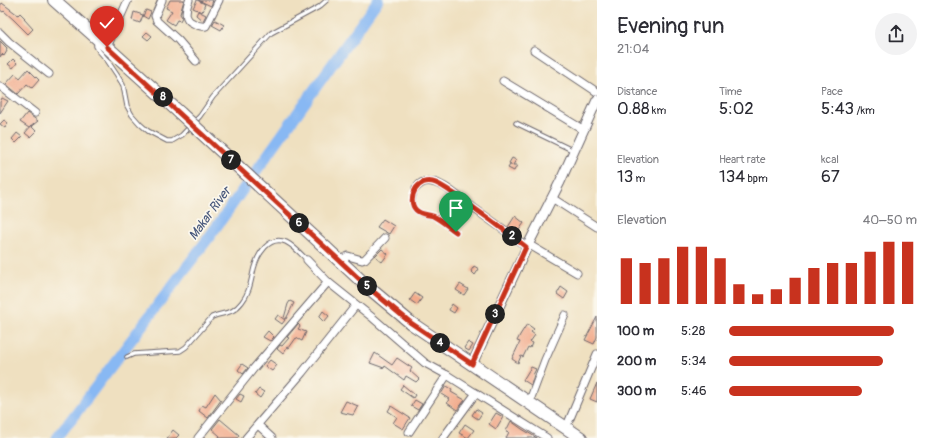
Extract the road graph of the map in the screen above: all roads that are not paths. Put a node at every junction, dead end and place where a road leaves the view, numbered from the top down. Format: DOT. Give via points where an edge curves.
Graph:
graph roads {
  1 [pos="54,0"];
  2 [pos="128,0"];
  3 [pos="162,0"];
  4 [pos="189,0"];
  5 [pos="219,0"];
  6 [pos="326,0"];
  7 [pos="0,33"];
  8 [pos="96,38"];
  9 [pos="107,47"];
  10 [pos="534,50"];
  11 [pos="196,61"];
  12 [pos="49,74"];
  13 [pos="503,81"];
  14 [pos="0,86"];
  15 [pos="597,92"];
  16 [pos="597,100"];
  17 [pos="35,113"];
  18 [pos="516,123"];
  19 [pos="584,130"];
  20 [pos="574,152"];
  21 [pos="416,188"];
  22 [pos="552,198"];
  23 [pos="597,227"];
  24 [pos="456,232"];
  25 [pos="385,238"];
  26 [pos="527,245"];
  27 [pos="307,260"];
  28 [pos="340,261"];
  29 [pos="577,273"];
  30 [pos="328,282"];
  31 [pos="356,305"];
  32 [pos="565,315"];
  33 [pos="597,354"];
  34 [pos="127,357"];
  35 [pos="472,364"];
  36 [pos="447,374"];
  37 [pos="476,393"];
  38 [pos="529,403"];
  39 [pos="258,425"];
  40 [pos="566,428"];
  41 [pos="408,432"];
  42 [pos="198,438"];
  43 [pos="246,438"];
  44 [pos="272,438"];
  45 [pos="443,438"];
  46 [pos="548,438"];
  47 [pos="581,438"];
  1 -- 8 [label="main road"];
  2 -- 9 [label="street"];
  3 -- 11 [label="street" via="155,16 157,21"];
  4 -- 5 [label="street" via="187,18 190,22 203,27 206,26"];
  6 -- 8 [label="lane" via="319,7 272,33 213,97 200,116 182,135 172,141 166,141 148,131 132,115 120,80 96,46"];
  7 -- 12 [label="street"];
  8 -- 9 [label="main road"];
  9 -- 28 [label="main road, bridge"];
  10 -- 15 [label="street"];
  13 -- 19 [label="street"];
  14 -- 17 [label="street"];
  16 -- 19 [label="street"];
  18 -- 20 [label="lane"];
  19 -- 20 [label="street"];
  20 -- 22 [label="street"];
  21 -- 24 [label="lane" via="412,203 414,209 437,218"];
  21 -- 26 [label="street" via="430,181 441,186"];
  22 -- 23 [label="street"];
  22 -- 26 [label="street"];
  25 -- 28 [label="street" via="365,259 348,256"];
  26 -- 29 [label="street"];
  26 -- 35 [label="street"];
  27 -- 30 [label="street"];
  27 -- 34 [label="lane" via="286,242 280,240 270,243 259,255 251,285 237,308 212,317 180,351 134,354"];
  28 -- 35 [label="main road" via="411,323"];
  30 -- 31 [label="street"];
  30 -- 42 [label="street"];
  31 -- 36 [label="street" via="425,363"];
  31 -- 39 [label="street"];
  32 -- 38 [label="street"];
  33 -- 40 [label="street"];
  35 -- 38 [label="main road"];
  36 -- 37 [label="street"];
  36 -- 41 [label="street"];
  37 -- 45 [label="street"];
  37 -- 46 [label="street"];
  38 -- 40 [label="main road"];
  39 -- 43 [label="street"];
  39 -- 44 [label="street"];
  40 -- 47 [label="main road"];
}
